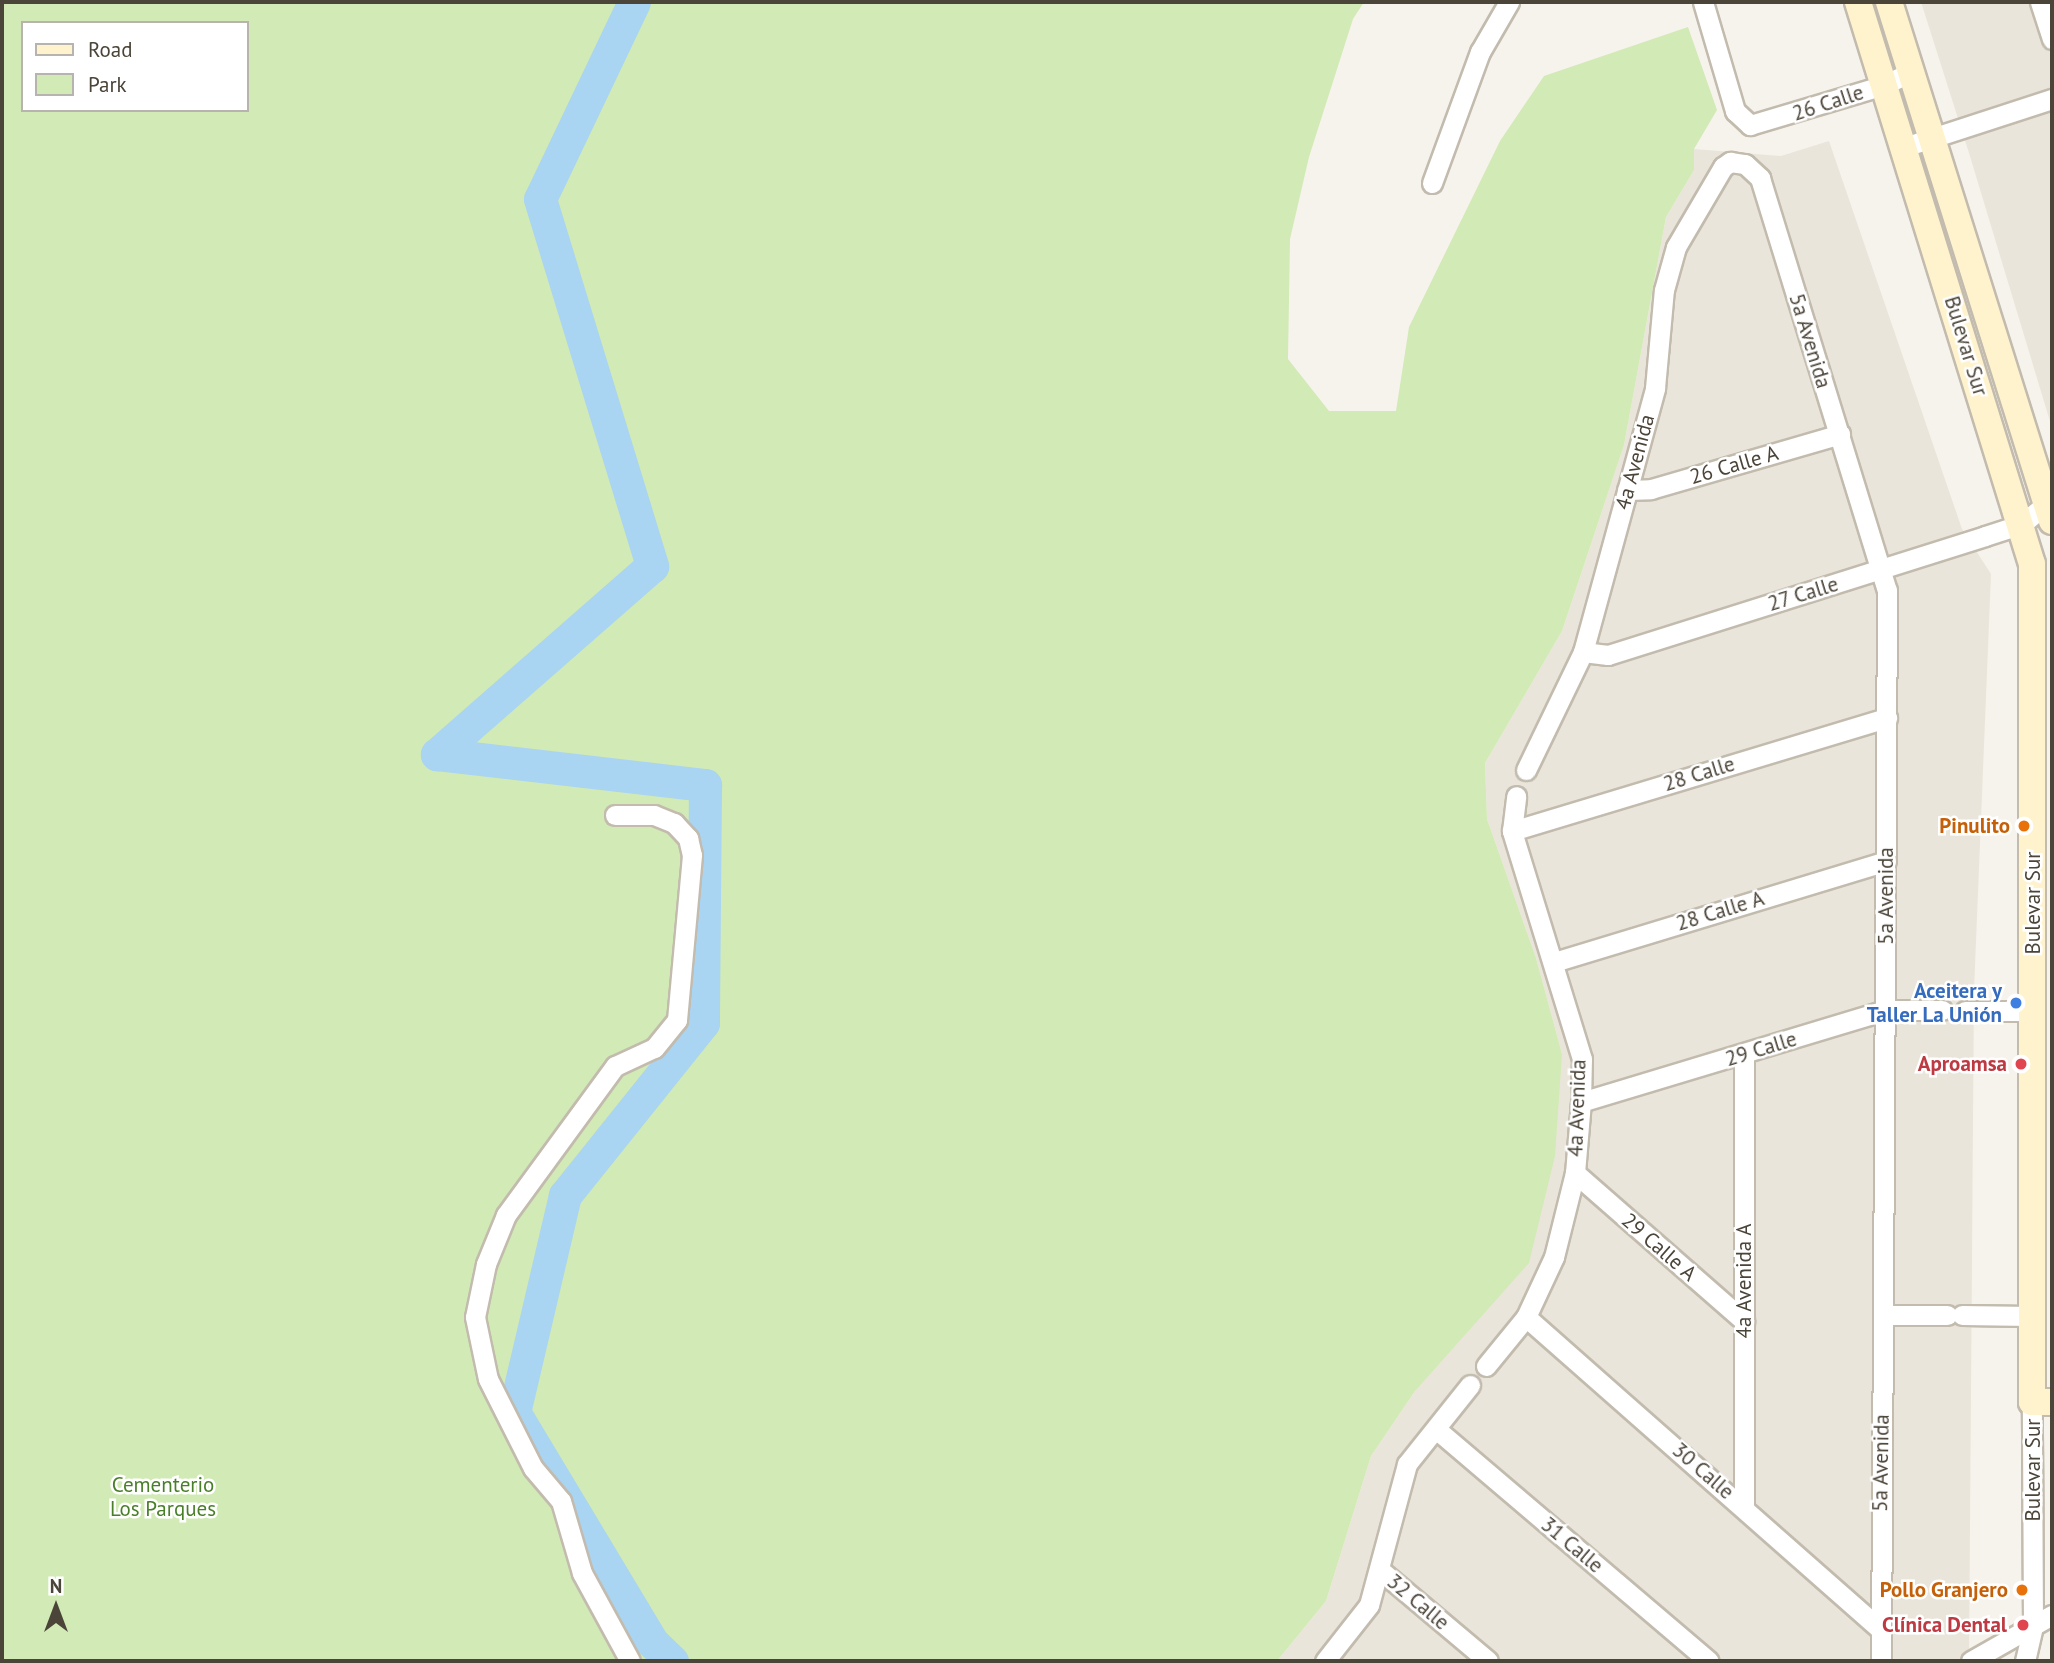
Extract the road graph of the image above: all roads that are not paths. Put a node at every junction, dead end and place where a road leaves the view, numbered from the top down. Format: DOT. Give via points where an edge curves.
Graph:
graph roads {
  1 [pos="1509,2"];
  2 [pos="1703,2"];
  3 [pos="1858,2"];
  4 [pos="1889,2"];
  5 [pos="2040,2"];
  6 [pos="2052,39"];
  7 [pos="1911,72"];
  8 [pos="1884,85"];
  9 [pos="2052,99"];
  10 [pos="1934,137"];
  11 [pos="1904,147"];
  12 [pos="1738,162"];
  13 [pos="1432,183"];
  14 [pos="1840,434"];
  15 [pos="1627,490"];
  16 [pos="2050,508"];
  17 [pos="2022,524"];
  18 [pos="1882,569"];
  19 [pos="1583,652"];
  20 [pos="1887,718"];
  21 [pos="1526,770"];
  22 [pos="1516,796"];
  23 [pos="615,815"];
  24 [pos="1512,831"];
  25 [pos="1886,861"];
  26 [pos="1554,961"];
  27 [pos="1885,1010"];
  28 [pos="1942,1010"];
  29 [pos="1965,1011"];
  30 [pos="2033,1011"];
  31 [pos="1744,1055"];
  32 [pos="1581,1102"];
  33 [pos="1575,1173"];
  34 [pos="1883,1315"];
  35 [pos="2032,1316"];
  36 [pos="1526,1317"];
  37 [pos="1744,1321"];
  38 [pos="1486,1366"];
  39 [pos="2043,1373"];
  40 [pos="1470,1385"];
  41 [pos="2042,1402"];
  42 [pos="1436,1429"];
  43 [pos="1744,1506"];
  44 [pos="1380,1570"];
  45 [pos="2052,1615"];
  46 [pos="2033,1625"];
  47 [pos="1878,1627"];
  48 [pos="629,1661"];
  49 [pos="1325,1661"];
  50 [pos="1488,1661"];
  51 [pos="1709,1661"];
  52 [pos="1881,1661"];
  53 [pos="1970,1661"];
  54 [pos="2025,1661"];
  1 -- 13 [label="street" via="1480,52"];
  2 -- 8 [label="street, 26 Calle" via="1735,111 1744,122 1762,125"];
  3 -- 8 [label="main road, Bulevar Sur"];
  4 -- 7 [label="main road, Bulevar Sur"];
  5 -- 6 [label="street"];
  7 -- 8 [label="street, 26 Calle"];
  7 -- 10 [label="main road, Bulevar Sur"];
  8 -- 11 [label="main road, Bulevar Sur"];
  9 -- 10 [label="street"];
  10 -- 11 [label="street"];
  10 -- 16 [label="main road, Bulevar Sur"];
  11 -- 17 [label="main road, Bulevar Sur"];
  12 -- 14 [label="street, 5a Avenida" via="1751,167 1760,178"];
  12 -- 15 [label="street, 4a Avenida" via="1723,167 1676,247 1664,290 1655,388"];
  14 -- 15 [label="street, 26 Calle A" via="1651,489"];
  14 -- 18 [label="street, 5a Avenida"];
  15 -- 19 [label="street, 4a Avenida"];
  16 -- 17 [label="street"];
  17 -- 18 [label="street, 27 Calle"];
  17 -- 30 [label="main road, Bulevar Sur" via="2032,564 2035,630"];
  18 -- 19 [label="street, 27 Calle" via="1608,655"];
  18 -- 20 [label="street, 5a Avenida" via="1887,590"];
  19 -- 21 [label="street, 4a Avenida"];
  20 -- 24 [label="street, 28 Calle"];
  20 -- 25 [label="street, 5a Avenida"];
  22 -- 24 [label="street, 4a Avenida"];
  23 -- 48 [label="street" via="654,815 674,823 688,838 692,855 677,1020 654,1048 615,1066 506,1215 486,1264 475,1317 488,1380 533,1468 561,1502 582,1573"];
  24 -- 26 [label="street, 4a Avenida"];
  25 -- 26 [label="street, 28 Calle A"];
  25 -- 27 [label="street, 5a Avenida"];
  26 -- 32 [label="street, 4a Avenida" via="1582,1059"];
  27 -- 28 [label="street, 29 Calle"];
  27 -- 31 [label="street, 29 Calle"];
  27 -- 34 [label="street, 5a Avenida"];
  29 -- 30 [label="street"];
  30 -- 35 [label="main road, Bulevar Sur"];
  31 -- 32 [label="street, 29 Calle"];
  31 -- 37 [label="street, 4a Avenida A"];
  32 -- 33 [label="street, 4a Avenida"];
  33 -- 36 [label="street, 4a Avenida" via="1554,1256"];
  33 -- 37 [label="street, 29 Calle A"];
  34 -- 35 [label="street"];
  34 -- 47 [label="street, 5a Avenida"];
  35 -- 39 [label="main road, Bulevar Sur"];
  36 -- 38 [label="street, 4a Avenida"];
  36 -- 43 [label="street, 30 Calle"];
  37 -- 43 [label="street, 4a Avenida A"];
  39 -- 41 [label="main road, Bulevar Sur"];
  40 -- 42 [label="street"];
  41 -- 46 [label="street, Bulevar Sur"];
  42 -- 44 [label="street" via="1400,1479"];
  42 -- 51 [label="street, 31 Calle"];
  43 -- 47 [label="street, 30 Calle"];
  44 -- 49 [label="street" via="1369,1605"];
  44 -- 50 [label="street, 32 Calle"];
  45 -- 46 [label="street"];
  46 -- 53 [label="street"];
  46 -- 54 [label="street, Bulevar Sur"];
  47 -- 52 [label="street, 5a Avenida"];
}
